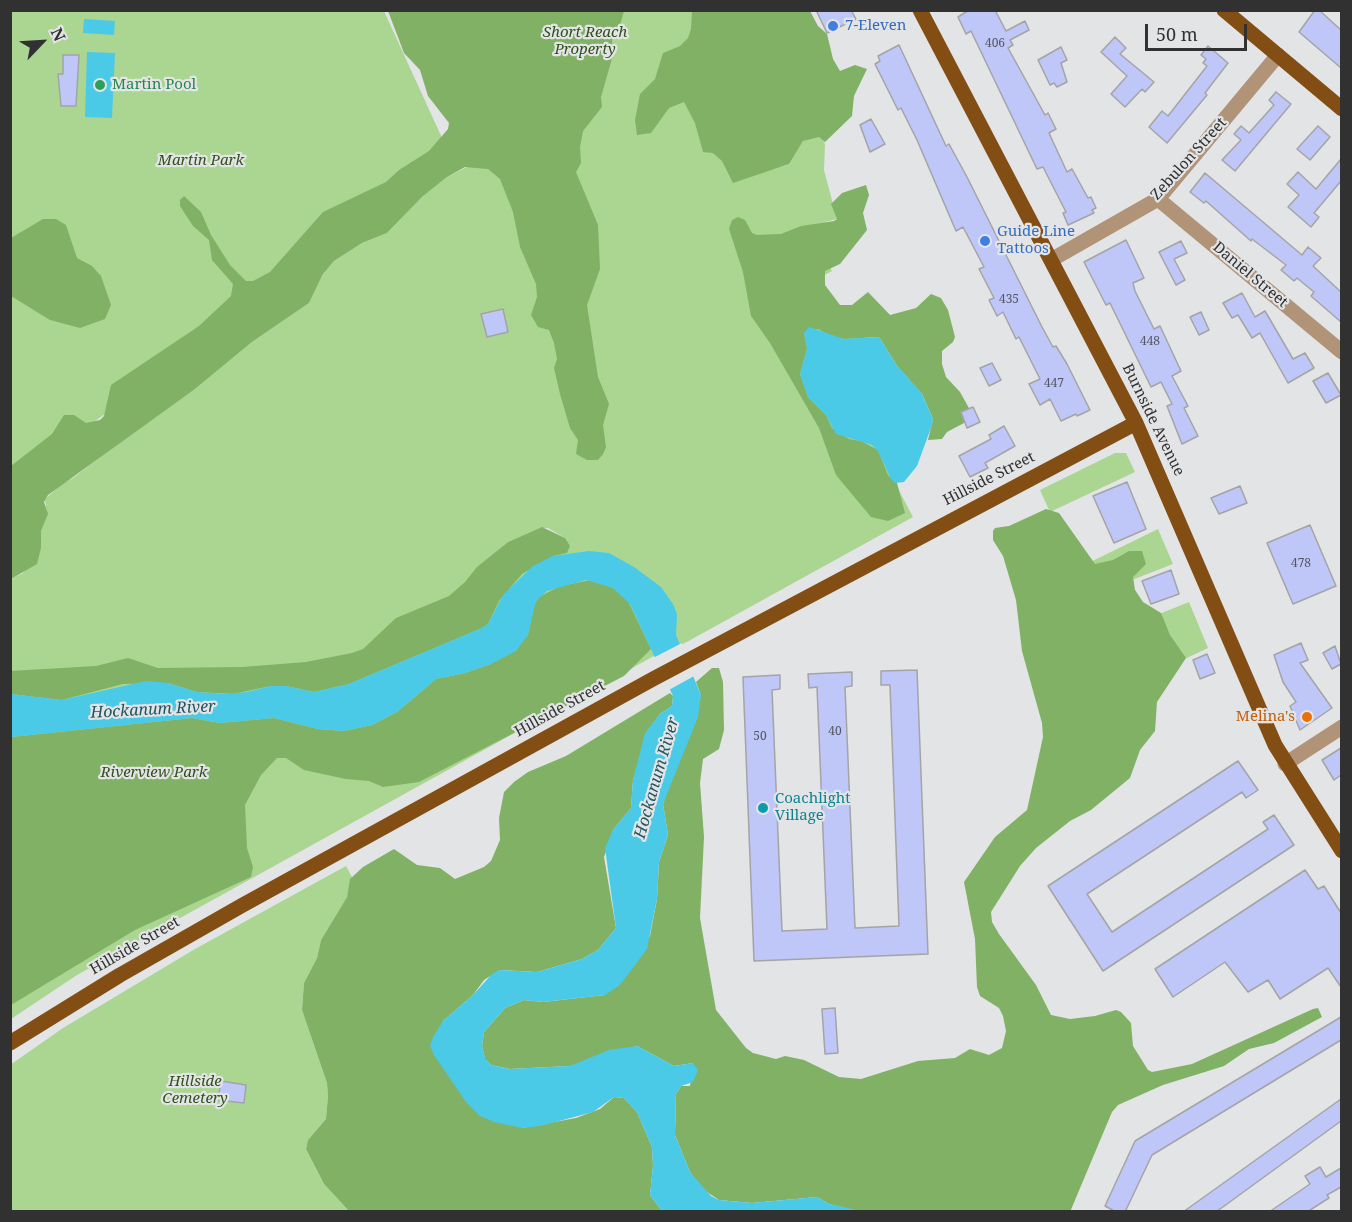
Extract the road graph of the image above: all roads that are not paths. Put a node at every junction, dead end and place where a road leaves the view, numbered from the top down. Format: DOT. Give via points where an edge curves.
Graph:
graph roads {
  1 [pos="920,10"];
  2 [pos="1224,10"];
  3 [pos="1278,55"];
  4 [pos="1341,109"];
  5 [pos="1158,198"];
  6 [pos="1051,260"];
  7 [pos="1341,352"];
  8 [pos="1136,423"];
  9 [pos="1341,727"];
  10 [pos="1285,764"];
  11 [pos="1341,851"];
  12 [pos="10,1043"];
  1 -- 6 [label="main road, Burnside Avenue"];
  2 -- 3 [label="main road"];
  3 -- 4 [label="main road"];
  3 -- 5 [label="street, Zebulon Street"];
  5 -- 6 [label="street, Zebulon Street"];
  5 -- 7 [label="street, Daniel Street"];
  6 -- 8 [label="main road, Burnside Avenue"];
  8 -- 10 [label="main road, Burnside Avenue"];
  8 -- 12 [label="main road, Hillside Street" via="699,653 120,975"];
  9 -- 10 [label="street"];
  10 -- 11 [label="main road, Burnside Avenue"];
}
